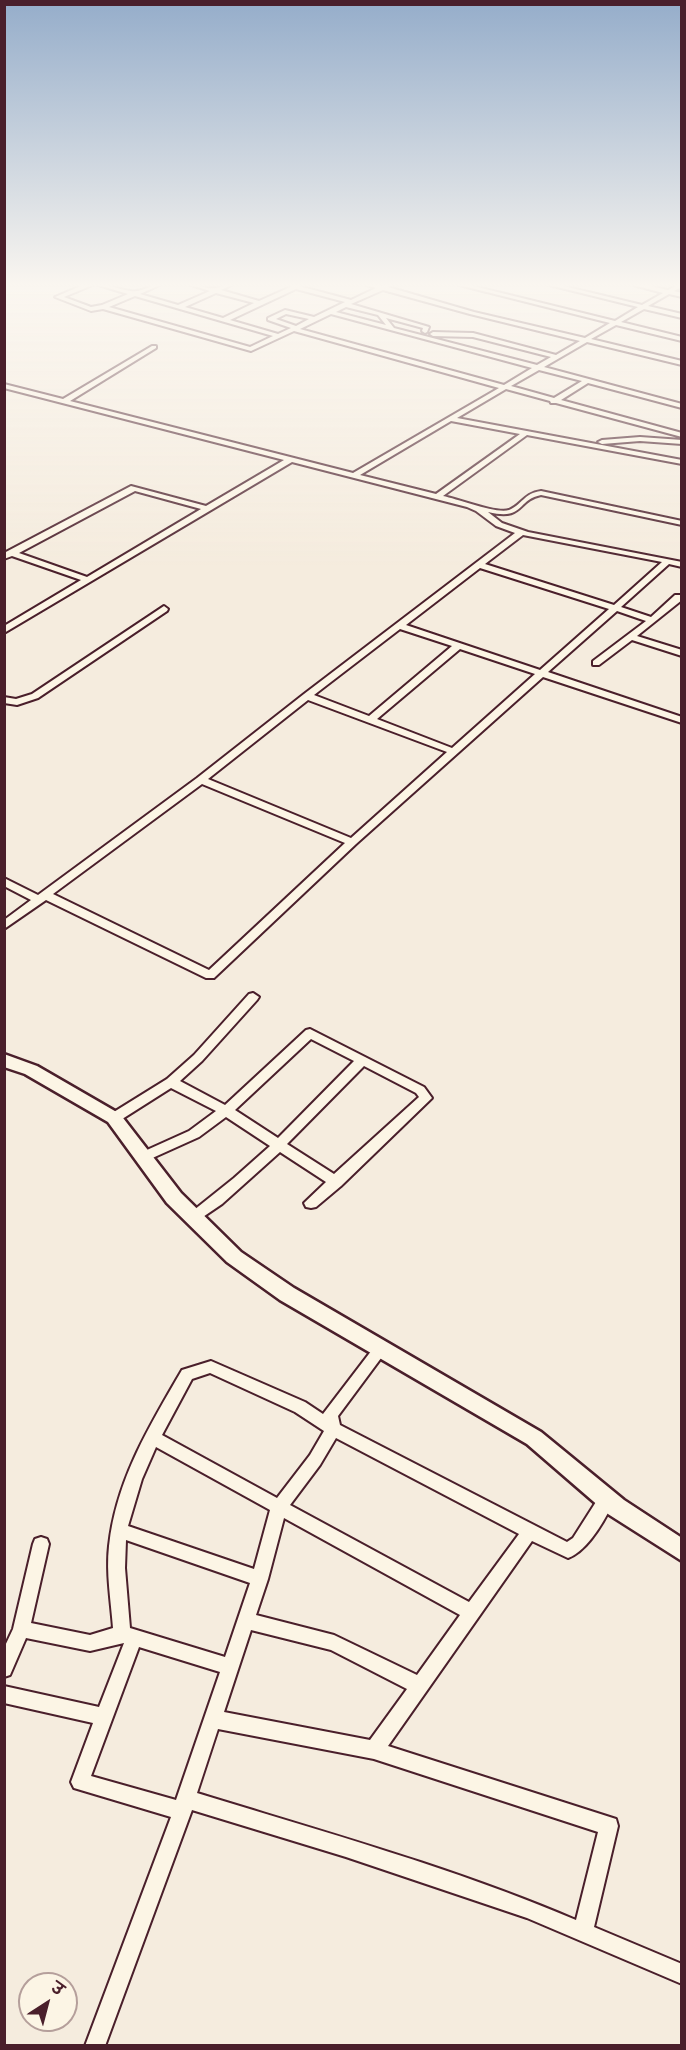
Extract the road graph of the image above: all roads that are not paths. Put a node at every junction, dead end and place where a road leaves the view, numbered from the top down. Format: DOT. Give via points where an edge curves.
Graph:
graph roads {
  1 [pos="101,379"];
  2 [pos="472,379"];
  3 [pos="519,379"];
  4 [pos="578,379"];
  5 [pos="587,381"];
  6 [pos="4,386"];
  7 [pos="504,388"];
  8 [pos="64,401"];
  9 [pos="553,402"];
  10 [pos="681,406"];
  11 [pos="451,419"];
  12 [pos="526,433"];
  13 [pos="680,439"];
  14 [pos="585,444"];
  15 [pos="291,459"];
  16 [pos="681,462"];
  17 [pos="354,475"];
  18 [pos="438,496"];
  19 [pos="208,509"];
  20 [pos="481,509"];
  21 [pos="681,510"];
  22 [pos="677,522"];
  23 [pos="522,532"];
  24 [pos="8,555"];
  25 [pos="668,561"];
  26 [pos="479,565"];
  27 [pos="681,565"];
  28 [pos="88,580"];
  29 [pos="681,598"];
  30 [pos="614,608"];
  31 [pos="164,609"];
  32 [pos="653,620"];
  33 [pos="400,626"];
  34 [pos="4,630"];
  35 [pos="633,638"];
  36 [pos="458,646"];
  37 [pos="681,653"];
  38 [pos="596,663"];
  39 [pos="540,673"];
  40 [pos="307,696"];
  41 [pos="4,700"];
  42 [pos="370,720"];
  43 [pos="681,720"];
  44 [pos="452,751"];
  45 [pos="201,780"];
  46 [pos="352,842"];
  47 [pos="4,881"];
  48 [pos="42,897"];
  49 [pos="4,926"];
  50 [pos="253,997"];
  51 [pos="4,1060"];
  52 [pos="362,1061"];
  53 [pos="171,1082"];
  54 [pos="226,1111"];
  55 [pos="114,1118"];
  56 [pos="279,1145"];
  57 [pos="143,1157"];
  58 [pos="336,1182"];
  59 [pos="311,1203"];
  60 [pos="194,1218"];
  61 [pos="380,1350"];
  62 [pos="333,1429"];
  63 [pos="152,1437"];
  64 [pos="607,1499"];
  65 [pos="279,1507"];
  66 [pos="121,1531"];
  67 [pos="530,1531"];
  68 [pos="41,1544"];
  69 [pos="681,1551"];
  70 [pos="260,1579"];
  71 [pos="473,1613"];
  72 [pos="245,1620"];
  73 [pos="21,1629"];
  74 [pos="128,1636"];
  75 [pos="230,1667"];
  76 [pos="4,1670"];
  77 [pos="420,1686"];
  78 [pos="4,1694"];
  79 [pos="104,1718"];
  80 [pos="213,1719"];
  81 [pos="374,1750"];
  82 [pos="184,1805"];
  83 [pos="583,1932"];
  84 [pos="681,1973"];
  85 [pos="95,2046"];
  1 -- 8 [label="street"];
  2 -- 7 [label="street"];
  3 -- 7 [label="street"];
  4 -- 5 [label="street"];
  5 -- 9 [label="street"];
  5 -- 10 [label="street"];
  6 -- 8 [label="street"];
  7 -- 9 [label="street"];
  7 -- 11 [label="street"];
  8 -- 15 [label="street"];
  9 -- 13 [label="street"];
  11 -- 12 [label="street"];
  11 -- 17 [label="street"];
  12 -- 14 [label="street"];
  12 -- 18 [label="street"];
  13 -- 14 [label="street"];
  14 -- 16 [label="street"];
  15 -- 17 [label="street"];
  15 -- 19 [label="street"];
  17 -- 18 [label="street"];
  18 -- 20 [label="street"];
  19 -- 24 [label="street" via="134,488"];
  19 -- 28 [label="street"];
  20 -- 22 [label="street" via="507,513 529,495 541,493"];
  20 -- 23 [label="street" via="494,523"];
  21 -- 22 [label="street"];
  23 -- 25 [label="street"];
  23 -- 26 [label="street"];
  24 -- 28 [label="street"];
  25 -- 27 [label="street"];
  25 -- 30 [label="street"];
  26 -- 30 [label="street"];
  26 -- 33 [label="street"];
  28 -- 34 [label="street"];
  29 -- 32 [label="street"];
  30 -- 32 [label="street"];
  30 -- 39 [label="street"];
  31 -- 41 [label="street" via="35,696 17,702"];
  32 -- 35 [label="street"];
  33 -- 36 [label="street"];
  33 -- 40 [label="street"];
  35 -- 37 [label="street"];
  35 -- 38 [label="street"];
  36 -- 39 [label="street"];
  36 -- 42 [label="street"];
  39 -- 43 [label="street"];
  39 -- 44 [label="street"];
  40 -- 42 [label="street"];
  40 -- 45 [label="street"];
  42 -- 44 [label="street"];
  44 -- 46 [label="street"];
  45 -- 46 [label="street"];
  45 -- 48 [label="street"];
  46 -- 48 [label="street" via="210,975"];
  47 -- 48 [label="street"];
  48 -- 49 [label="street"];
  50 -- 53 [label="street"];
  51 -- 55 [label="street" via="31,1070"];
  52 -- 54 [label="street" via="310,1033"];
  52 -- 56 [label="street"];
  52 -- 58 [label="street" via="420,1090 426,1098"];
  53 -- 54 [label="street"];
  53 -- 55 [label="street"];
  54 -- 56 [label="street"];
  54 -- 57 [label="street" via="194,1134"];
  55 -- 57 [label="street"];
  56 -- 58 [label="street"];
  56 -- 60 [label="street"];
  57 -- 60 [label="street"];
  58 -- 59 [label="street"];
  60 -- 61 [label="street" via="234,1257"];
  61 -- 62 [label="street" via="330,1415"];
  61 -- 64 [label="street" via="534,1438"];
  62 -- 63 [label="street" via="300,1407 211,1367 187,1374"];
  62 -- 65 [label="street"];
  62 -- 67 [label="street"];
  63 -- 65 [label="street"];
  63 -- 66 [label="street" via="130,1490"];
  64 -- 67 [label="street" via="579,1543 568,1551"];
  64 -- 69 [label="street"];
  65 -- 70 [label="street"];
  65 -- 71 [label="street"];
  66 -- 70 [label="street"];
  66 -- 74 [label="street" via="117,1546"];
  67 -- 71 [label="street"];
  68 -- 73 [label="street"];
  70 -- 72 [label="street"];
  71 -- 77 [label="street"];
  72 -- 75 [label="street"];
  72 -- 77 [label="street" via="334,1643"];
  73 -- 74 [label="street" via="90,1643"];
  73 -- 76 [label="street"];
  74 -- 75 [label="street"];
  74 -- 79 [label="street"];
  75 -- 80 [label="street"];
  77 -- 81 [label="street"];
  78 -- 79 [label="street"];
  79 -- 82 [label="street" via="80,1782"];
  80 -- 81 [label="street"];
  80 -- 82 [label="street"];
  81 -- 83 [label="street" via="609,1827"];
  82 -- 83 [label="street" via="358,1852 528,1909"];
  82 -- 85 [label="street"];
  83 -- 84 [label="street"];
}
